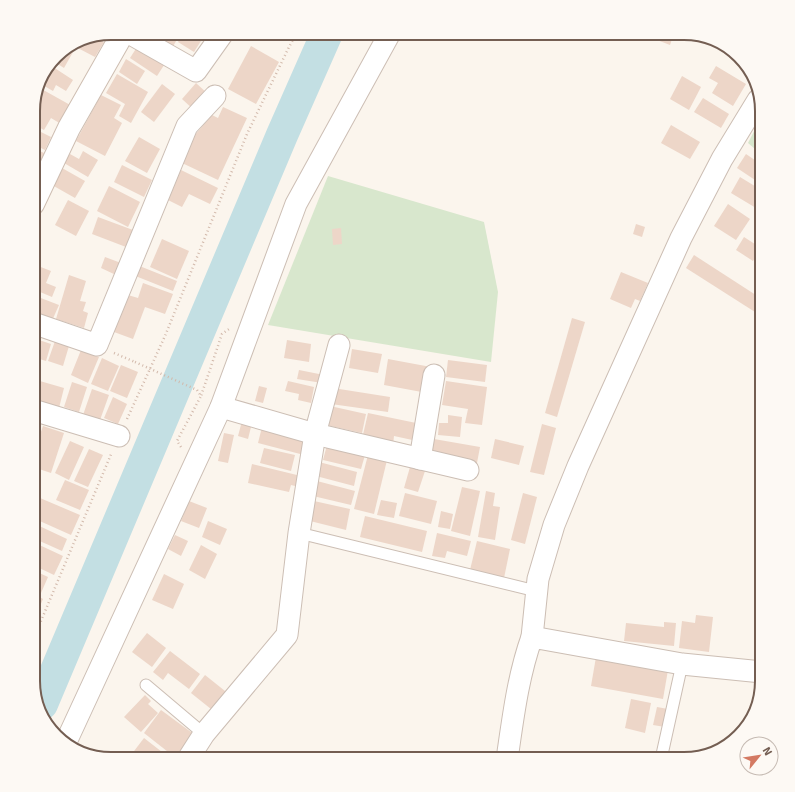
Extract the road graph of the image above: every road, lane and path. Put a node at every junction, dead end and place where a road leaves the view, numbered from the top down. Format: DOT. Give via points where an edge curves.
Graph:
graph roads {
  1 [pos="119,40"];
  2 [pos="141,40"];
  3 [pos="218,40"];
  4 [pos="293,40"];
  5 [pos="386,40"];
  6 [pos="215,96"];
  7 [pos="754,106"];
  8 [pos="40,189"];
  9 [pos="40,325"];
  10 [pos="339,346"];
  11 [pos="135,362"];
  12 [pos="434,375"];
  13 [pos="197,390"];
  14 [pos="221,407"];
  15 [pos="40,416"];
  16 [pos="315,434"];
  17 [pos="119,436"];
  18 [pos="420,459"];
  19 [pos="468,470"];
  20 [pos="299,533"];
  21 [pos="536,591"];
  22 [pos="40,623"];
  23 [pos="532,637"];
  24 [pos="682,664"];
  25 [pos="755,671"];
  26 [pos="146,685"];
  27 [pos="204,734"];
  28 [pos="68,737"];
  29 [pos="192,752"];
  30 [pos="508,752"];
  31 [pos="663,752"];
  1 -- 8 [label="street" via="69,128"];
  2 -- 3 [label="street" via="196,71"];
  4 -- 17 [label="path" via="247,134 165,336"];
  5 -- 14 [label="street" via="296,204"];
  6 -- 9 [label="street" via="187,126 97,345"];
  7 -- 21 [label="street" via="722,159 681,238 578,466 554,525"];
  10 -- 16 [label="street"];
  11 -- 13 [label="path, bridge"];
  12 -- 18 [label="street"];
  14 -- 16 [label="street"];
  14 -- 28 [label="street"];
  15 -- 17 [label="street"];
  16 -- 18 [label="street"];
  16 -- 20 [label="street"];
  17 -- 22 [label="path"];
  18 -- 19 [label="street"];
  20 -- 21 [label="lane"];
  20 -- 27 [label="street" via="287,635"];
  21 -- 23 [label="street"];
  23 -- 24 [label="street"];
  23 -- 30 [label="street" via="517,690"];
  24 -- 25 [label="street"];
  24 -- 31 [label="lane"];
  26 -- 27 [label="lane"];
  27 -- 29 [label="street"];
}
